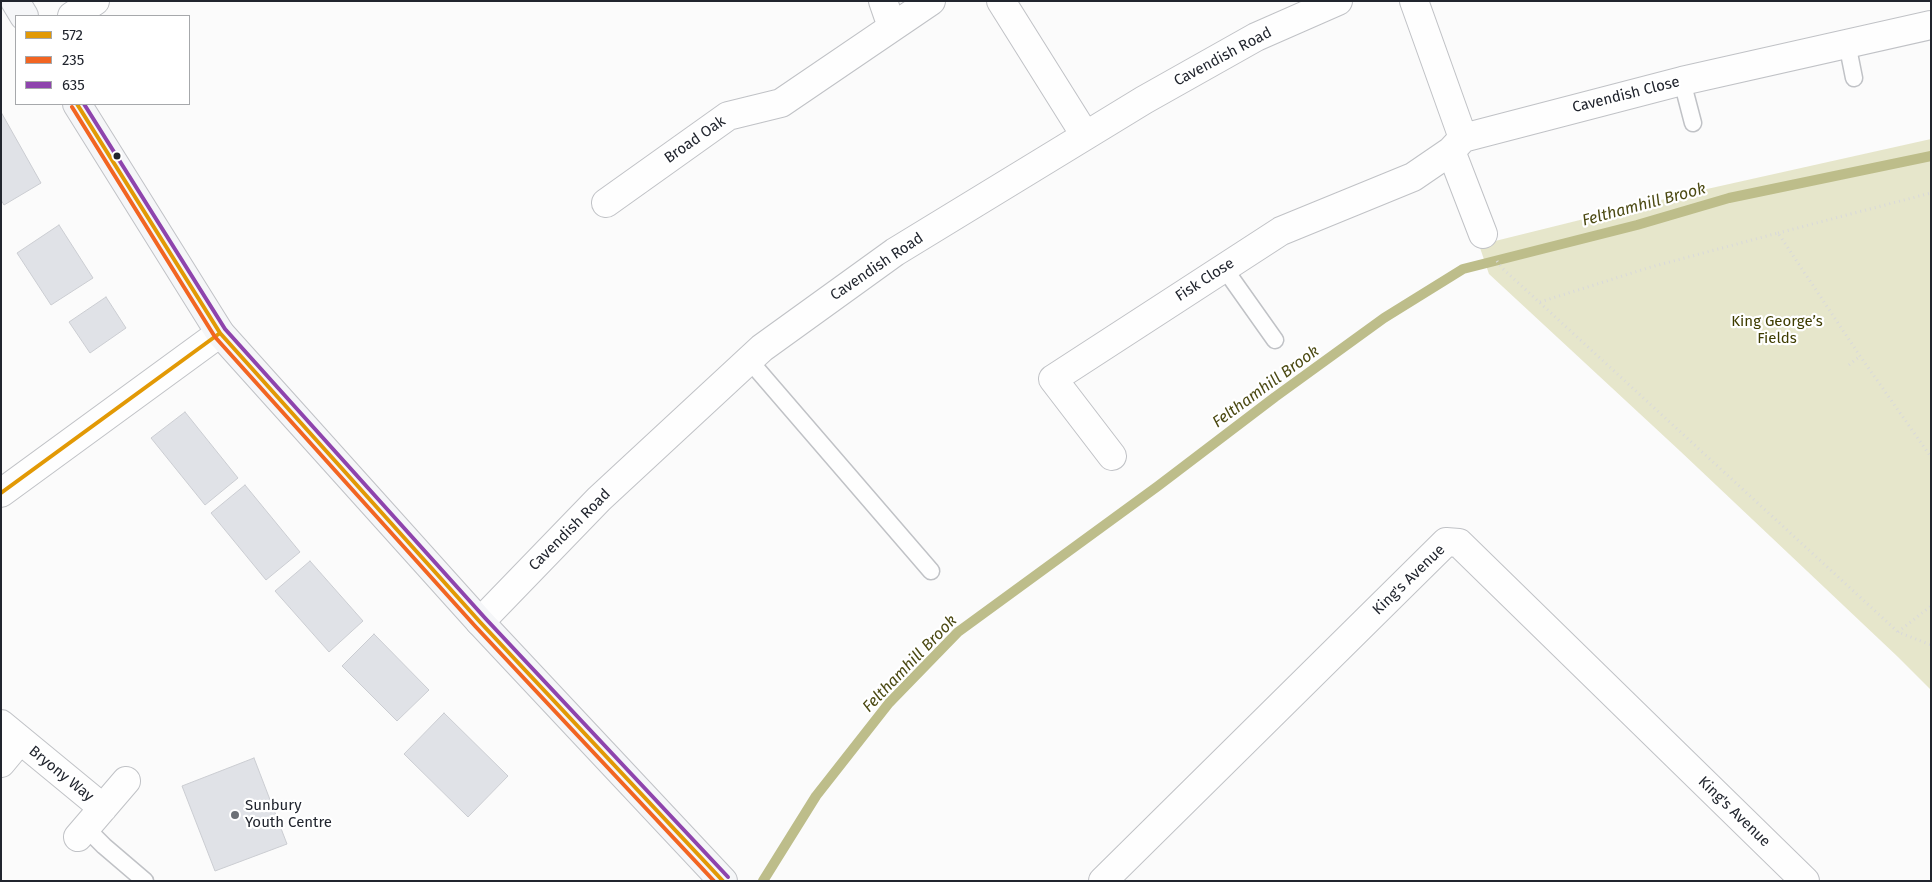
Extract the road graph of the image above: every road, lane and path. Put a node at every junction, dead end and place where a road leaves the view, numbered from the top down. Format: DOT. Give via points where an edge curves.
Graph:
graph roads {
  1 [pos="15,1"];
  2 [pos="95,1"];
  3 [pos="883,1"];
  4 [pos="931,1"];
  5 [pos="1001,1"];
  6 [pos="1338,1"];
  7 [pos="1414,1"];
  8 [pos="23,15"];
  9 [pos="74,15"];
  10 [pos="1931,25"];
  11 [pos="892,27"];
  12 [pos="1847,43"];
  13 [pos="1854,78"];
  14 [pos="1682,80"];
  15 [pos="78,105"];
  16 [pos="1693,123"];
  17 [pos="1085,136"];
  18 [pos="1457,144"];
  19 [pos="1931,193"];
  20 [pos="606,203"];
  21 [pos="1778,233"];
  22 [pos="1483,234"];
  23 [pos="1501,267"];
  24 [pos="1224,268"];
  25 [pos="1540,302"];
  26 [pos="220,333"];
  27 [pos="1275,340"];
  28 [pos="1860,356"];
  29 [pos="748,360"];
  30 [pos="1849,365"];
  31 [pos="1112,456"];
  32 [pos="1931,457"];
  33 [pos="1,493"];
  34 [pos="931,571"];
  35 [pos="1931,606"];
  36 [pos="480,622"];
  37 [pos="1898,632"];
  38 [pos="1931,645"];
  39 [pos="10,732"];
  40 [pos="1,763"];
  41 [pos="126,781"];
  42 [pos="89,824"];
  43 [pos="145,881"];
  44 [pos="723,881"];
  45 [pos="1103,881"];
  46 [pos="1805,881"];
  1 -- 8 [label="street"];
  2 -- 9 [label="street"];
  3 -- 11 [label="street"];
  4 -- 11 [label="street, Broad Oak"];
  5 -- 17 [label="street"];
  6 -- 17 [label="street, Cavendish Road" via="1256,37"];
  7 -- 18 [label="street"];
  10 -- 12 [label="street, Cavendish Close"];
  11 -- 20 [label="street, Broad Oak" via="782,103 728,116"];
  12 -- 13 [label="lane"];
  12 -- 14 [label="street, Cavendish Close"];
  14 -- 16 [label="lane"];
  14 -- 18 [label="street, Cavendish Close"];
  15 -- 26 [label="street"];
  17 -- 29 [label="street, Cavendish Road" via="895,252"];
  18 -- 22 [label="street"];
  18 -- 24 [label="street, Fisk Close" via="1414,177 1281,231"];
  19 -- 21 [label="path"];
  21 -- 25 [label="path" via="1651,267"];
  21 -- 28 [label="path"];
  23 -- 25 [label="path"];
  24 -- 27 [label="lane"];
  24 -- 31 [label="street, Fisk Close" via="1053,379"];
  25 -- 37 [label="path"];
  26 -- 33 [label="street"];
  26 -- 36 [label="street"];
  28 -- 30 [label="path"];
  28 -- 32 [label="path"];
  29 -- 34 [label="lane"];
  29 -- 36 [label="street, Cavendish Road" via="598,499"];
  35 -- 37 [label="path"];
  36 -- 44 [label="street"];
  37 -- 38 [label="path"];
  39 -- 40 [label="street, Bryony Way"];
  39 -- 42 [label="street, Bryony Way"];
  41 -- 42 [label="street, Bryony Way"];
  42 -- 43 [label="lane" via="104,846"];
  45 -- 46 [label="street, King's Avenue" via="1446,542 1459,543"];
}
